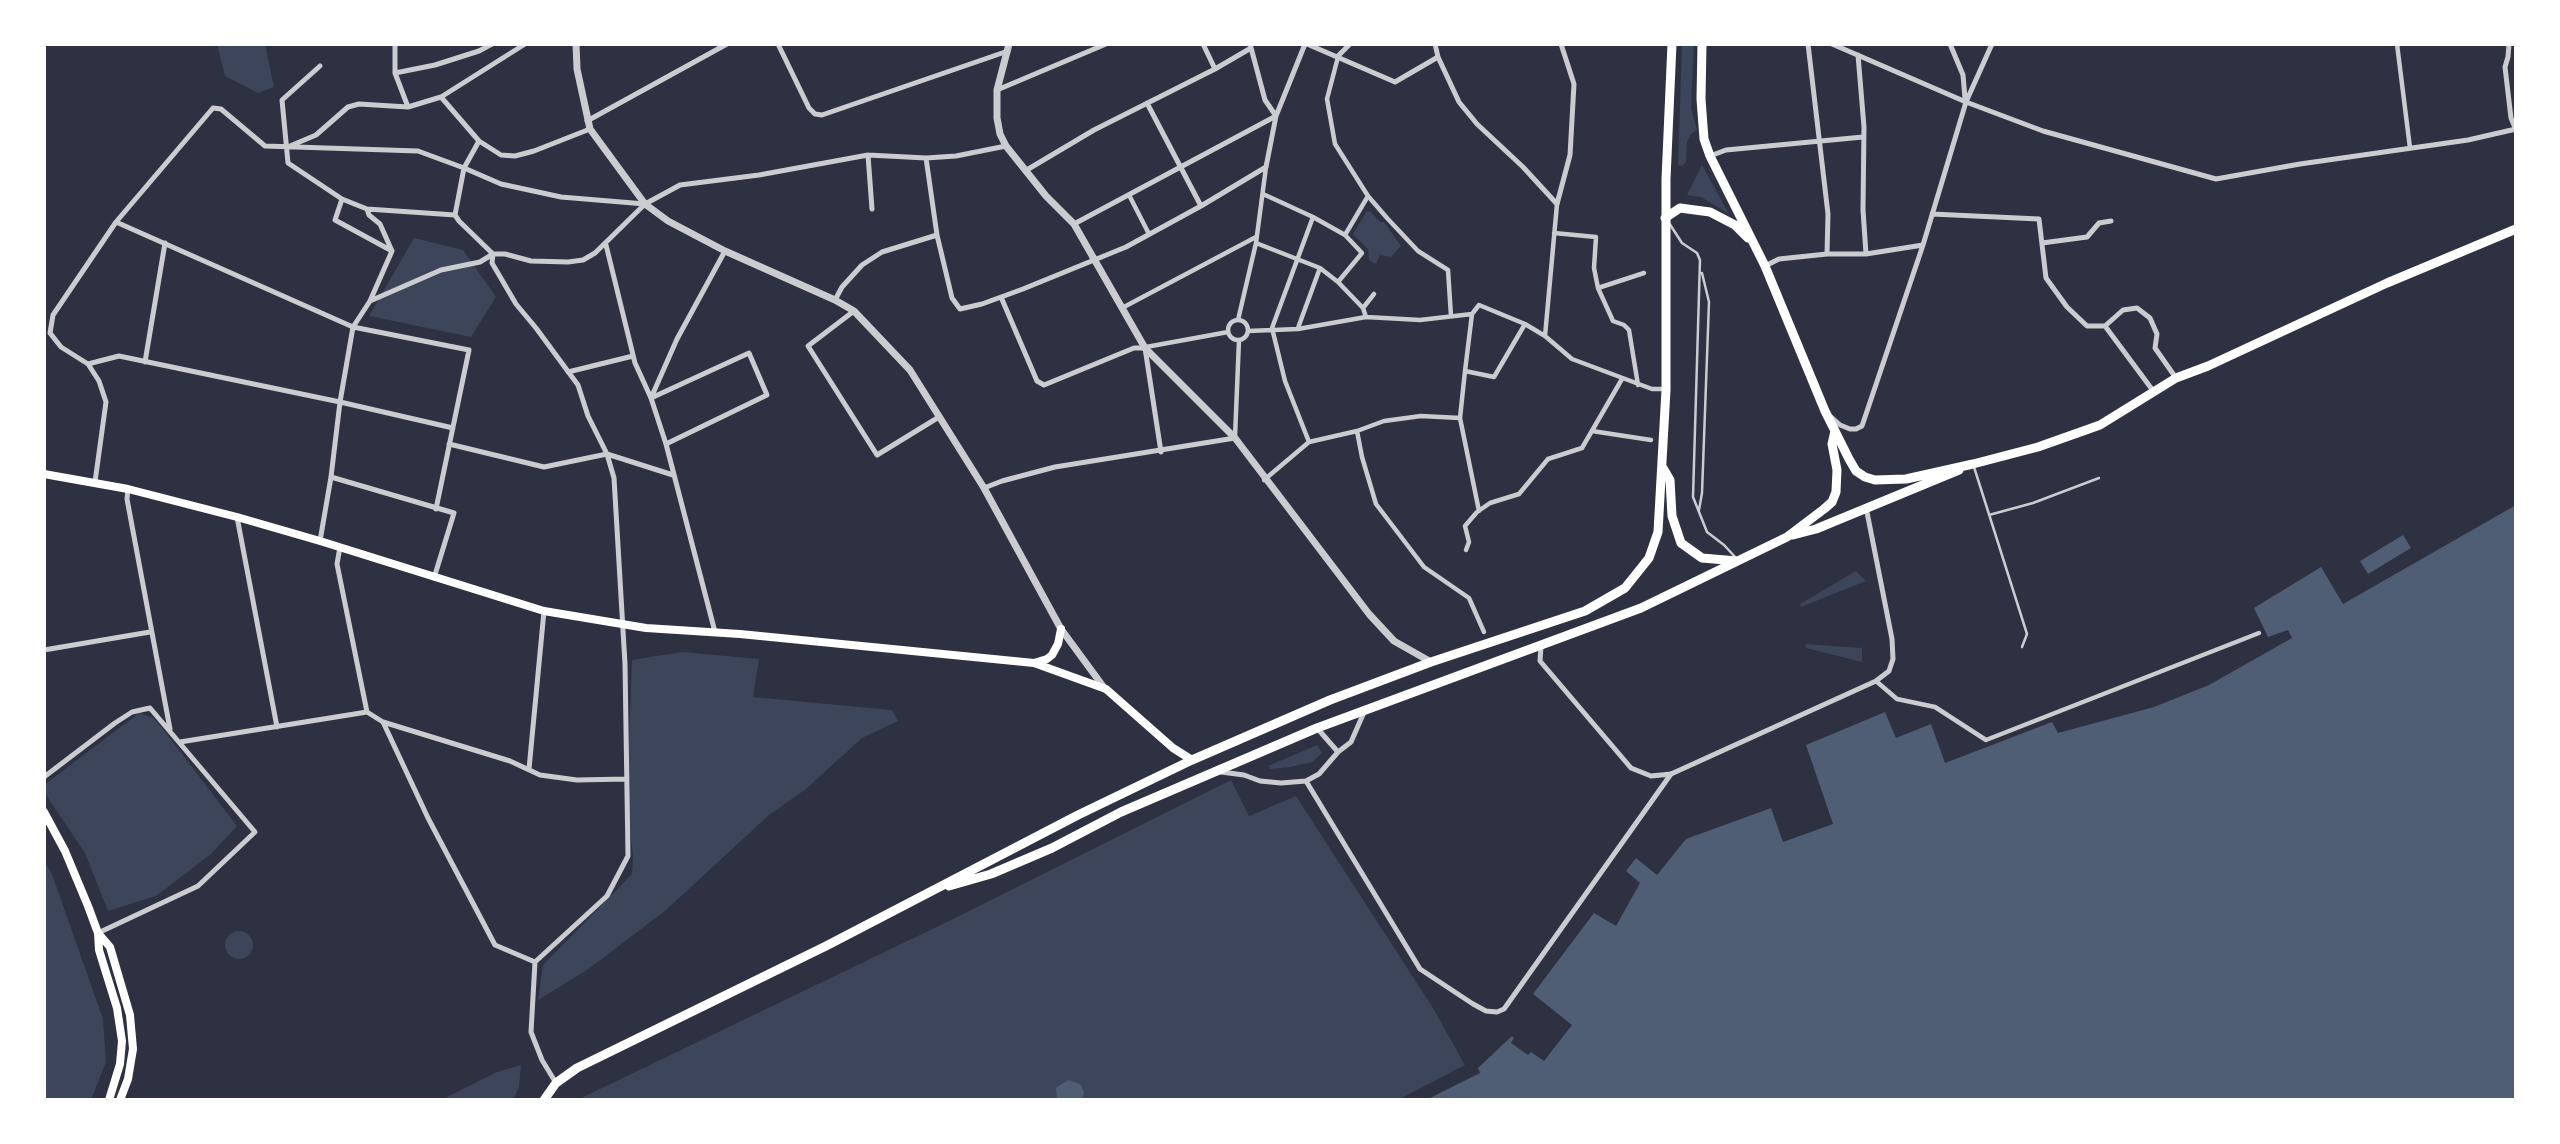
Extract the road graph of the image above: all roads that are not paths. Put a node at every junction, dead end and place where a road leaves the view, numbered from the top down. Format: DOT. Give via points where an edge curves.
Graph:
graph roads {
  1 [pos="395,44"];
  2 [pos="492,44"];
  3 [pos="576,44"];
  4 [pos="727,44"];
  5 [pos="778,44"];
  6 [pos="1106,44"];
  7 [pos="1203,44"];
  8 [pos="1306,44"];
  9 [pos="1350,44"];
  10 [pos="1435,44"];
  11 [pos="1561,44"];
  12 [pos="1672,44"];
  13 [pos="1702,44"];
  14 [pos="1808,44"];
  15 [pos="1832,44"];
  16 [pos="1950,44"];
  17 [pos="1993,44"];
  18 [pos="2398,44"];
  19 [pos="2509,44"];
  20 [pos="522,45"];
  21 [pos="1250,46"];
  22 [pos="1008,47"];
  23 [pos="2516,53"];
  24 [pos="1858,55"];
  25 [pos="1338,56"];
  26 [pos="1438,57"];
  27 [pos="2508,57"];
  28 [pos="320,66"];
  29 [pos="1215,69"];
  30 [pos="395,73"];
  31 [pos="997,90"];
  32 [pos="441,97"];
  33 [pos="1966,102"];
  34 [pos="1146,103"];
  35 [pos="408,107"];
  36 [pos="1276,116"];
  37 [pos="589,125"];
  38 [pos="2516,130"];
  39 [pos="1864,137"];
  40 [pos="479,141"];
  41 [pos="1821,141"];
  42 [pos="1006,146"];
  43 [pos="287,147"];
  44 [pos="2410,148"];
  45 [pos="868,155"];
  46 [pos="1710,156"];
  47 [pos="926,158"];
  48 [pos="464,167"];
  49 [pos="1266,167"];
  50 [pos="1180,168"];
  51 [pos="1025,171"];
  52 [pos="1263,194"];
  53 [pos="1129,195"];
  54 [pos="1368,196"];
  55 [pos="342,199"];
  56 [pos="645,204"];
  57 [pos="1557,204"];
  58 [pos="1201,206"];
  59 [pos="367,209"];
  60 [pos="872,209"];
  61 [pos="1932,214"];
  62 [pos="455,215"];
  63 [pos="1313,216"];
  64 [pos="1665,218"];
  65 [pos="2111,221"];
  66 [pos="117,222"];
  67 [pos="1074,224"];
  68 [pos="2516,229"];
  69 [pos="1554,233"];
  70 [pos="1149,234"];
  71 [pos="937,235"];
  72 [pos="1345,235"];
  73 [pos="1257,240"];
  74 [pos="165,243"];
  75 [pos="2042,243"];
  76 [pos="606,245"];
  77 [pos="1923,245"];
  78 [pos="1758,250"];
  79 [pos="392,251"];
  80 [pos="725,251"];
  81 [pos="493,254"];
  82 [pos="1827,254"];
  83 [pos="1866,254"];
  84 [pos="1297,258"];
  85 [pos="1093,259"];
  86 [pos="1765,265"];
  87 [pos="1320,268"];
  88 [pos="1701,270"];
  89 [pos="1644,273"];
  90 [pos="1338,282"];
  91 [pos="1598,288"];
  92 [pos="1374,294"];
  93 [pos="1000,297"];
  94 [pos="835,300"];
  95 [pos="370,301"];
  96 [pos="1363,307"];
  97 [pos="1121,309"];
  98 [pos="854,311"];
  99 [pos="1472,314"];
  100 [pos="1451,316"];
  101 [pos="1366,317"];
  102 [pos="1238,320"];
  103 [pos="1525,324"];
  104 [pos="2105,326"];
  105 [pos="354,327"];
  106 [pos="1272,328"];
  107 [pos="1298,328"];
  108 [pos="1248,331"];
  109 [pos="1228,332"];
  110 [pos="1545,336"];
  111 [pos="1239,340"];
  112 [pos="1145,348"];
  113 [pos="633,356"];
  114 [pos="145,362"];
  115 [pos="88,364"];
  116 [pos="568,372"];
  117 [pos="1465,372"];
  118 [pos="2176,378"];
  119 [pos="1622,379"];
  120 [pos="1638,385"];
  121 [pos="1666,390"];
  122 [pos="2154,392"];
  123 [pos="651,398"];
  124 [pos="340,402"];
  125 [pos="1825,411"];
  126 [pos="939,417"];
  127 [pos="1460,418"];
  128 [pos="453,428"];
  129 [pos="1357,431"];
  130 [pos="1592,431"];
  131 [pos="1835,431"];
  132 [pos="1235,438"];
  133 [pos="1651,440"];
  134 [pos="1308,442"];
  135 [pos="449,444"];
  136 [pos="666,444"];
  137 [pos="1161,452"];
  138 [pos="607,454"];
  139 [pos="1973,464"];
  140 [pos="1662,466"];
  141 [pos="44,474"];
  142 [pos="673,475"];
  143 [pos="331,477"];
  144 [pos="2099,478"];
  145 [pos="1264,480"];
  146 [pos="95,482"];
  147 [pos="984,488"];
  148 [pos="128,489"];
  149 [pos="1866,508"];
  150 [pos="436,509"];
  151 [pos="1479,511"];
  152 [pos="1699,513"];
  153 [pos="1989,515"];
  154 [pos="237,517"];
  155 [pos="1787,537"];
  156 [pos="320,541"];
  157 [pos="340,547"];
  158 [pos="1466,550"];
  159 [pos="1739,561"];
  160 [pos="434,578"];
  161 [pos="544,611"];
  162 [pos="622,625"];
  163 [pos="1061,628"];
  164 [pos="150,632"];
  165 [pos="715,632"];
  166 [pos="1484,632"];
  167 [pos="2259,633"];
  168 [pos="1541,646"];
  169 [pos="2022,647"];
  170 [pos="44,650"];
  171 [pos="1431,662"];
  172 [pos="1034,663"];
  173 [pos="1876,681"];
  174 [pos="1105,689"];
  175 [pos="1365,709"];
  176 [pos="367,712"];
  177 [pos="383,722"];
  178 [pos="277,727"];
  179 [pos="1317,728"];
  180 [pos="170,729"];
  181 [pos="180,742"];
  182 [pos="1339,752"];
  183 [pos="1192,760"];
  184 [pos="529,769"];
  185 [pos="1214,771"];
  186 [pos="1671,774"];
  187 [pos="44,778"];
  188 [pos="626,779"];
  189 [pos="1306,781"];
  190 [pos="44,811"];
  191 [pos="937,889"];
  192 [pos="98,933"];
  193 [pos="535,962"];
  194 [pos="556,1083"];
  195 [pos="109,1100"];
  196 [pos="120,1100"];
  197 [pos="544,1100"];
  1 -- 30 [label="street"];
  2 -- 30 [label="street" via="435,65"];
  3 -- 37 [label="street"];
  4 -- 37 [label="street"];
  5 -- 22 [label="street" via="809,108 822,115"];
  6 -- 31 [label="street"];
  7 -- 29 [label="street"];
  8 -- 25 [label="street"];
  8 -- 36 [label="street"];
  9 -- 25 [label="street"];
  10 -- 26 [label="street"];
  11 -- 57 [label="street" via="1574,84 1570,155"];
  12 -- 64 [label="main road"];
  13 -- 46 [label="main road" via="1701,99"];
  14 -- 41 [label="street"];
  15 -- 24 [label="street"];
  16 -- 33 [label="street" via="1964,75"];
  17 -- 33 [label="street"];
  18 -- 44 [label="street"];
  19 -- 27 [label="street"];
  20 -- 32 [label="street"];
  21 -- 29 [label="street"];
  21 -- 36 [label="street" via="1265,100"];
  22 -- 31 [label="street"];
  23 -- 27 [label="street"];
  24 -- 33 [label="street"];
  24 -- 39 [label="street"];
  25 -- 26 [label="street" via="1395,82"];
  25 -- 54 [label="street" via="1326,99 1335,145"];
  26 -- 57 [label="street" via="1465,109"];
  27 -- 38 [label="street" via="2505,67"];
  28 -- 43 [label="street" via="282,100"];
  29 -- 34 [label="street"];
  30 -- 35 [label="street"];
  31 -- 42 [label="street" via="997,118"];
  32 -- 35 [label="street"];
  32 -- 40 [label="street"];
  33 -- 44 [label="street" via="2043,131 2216,179"];
  33 -- 61 [label="street"];
  34 -- 50 [label="street"];
  34 -- 51 [label="street"];
  35 -- 43 [label="street" via="348,107 316,135"];
  36 -- 49 [label="street"];
  36 -- 50 [label="street"];
  37 -- 40 [label="street" via="515,156 501,155"];
  37 -- 56 [label="street"];
  38 -- 44 [label="street"];
  39 -- 41 [label="street"];
  39 -- 83 [label="street"];
  40 -- 48 [label="street"];
  41 -- 46 [label="street" via="1726,150"];
  41 -- 82 [label="street"];
  42 -- 47 [label="street"];
  42 -- 51 [label="street"];
  43 -- 48 [label="street" via="418,151"];
  43 -- 55 [label="street" via="288,163"];
  43 -- 66 [label="street" via="265,146 221,109 213,108"];
  45 -- 47 [label="street"];
  45 -- 56 [label="street" via="680,185"];
  45 -- 60 [label="street"];
  46 -- 78 [label="main road"];
  47 -- 71 [label="street"];
  48 -- 56 [label="street" via="500,184 561,197"];
  48 -- 62 [label="street"];
  49 -- 52 [label="street"];
  49 -- 58 [label="street"];
  50 -- 53 [label="street"];
  50 -- 58 [label="street"];
  51 -- 67 [label="street"];
  52 -- 63 [label="street"];
  52 -- 73 [label="street"];
  53 -- 67 [label="street"];
  53 -- 70 [label="street"];
  54 -- 72 [label="street"];
  54 -- 100 [label="street" via="1418,250 1448,271"];
  55 -- 59 [label="street"];
  55 -- 79 [label="street" via="335,220"];
  56 -- 76 [label="street"];
  56 -- 80 [label="street" via="667,221"];
  57 -- 69 [label="street"];
  58 -- 70 [label="street"];
  59 -- 62 [label="street"];
  59 -- 79 [label="street" via="380,223"];
  61 -- 75 [label="street" via="2039,219"];
  61 -- 77 [label="street"];
  62 -- 81 [label="street"];
  63 -- 72 [label="street"];
  63 -- 84 [label="street"];
  64 -- 78 [label="main road" via="1680,208 1710,212 1735,225"];
  64 -- 88 [label="lane" via="1682,243 1697,253"];
  64 -- 121 [label="main road"];
  65 -- 75 [label="street" via="2099,223 2087,237"];
  66 -- 74 [label="street"];
  66 -- 115 [label="street" via="53,315 50,333 61,347"];
  67 -- 85 [label="street"];
  68 -- 118 [label="main road"];
  69 -- 91 [label="street" via="1596,237"];
  69 -- 110 [label="street"];
  70 -- 85 [label="street"];
  71 -- 93 [label="street" via="952,298 960,309"];
  71 -- 94 [label="street" via="882,252 862,265"];
  72 -- 90 [label="street" via="1362,253"];
  73 -- 84 [label="street"];
  73 -- 97 [label="street"];
  73 -- 102 [label="street"];
  74 -- 105 [label="street"];
  74 -- 114 [label="street"];
  75 -- 104 [label="street" via="2046,278 2067,307 2087,326"];
  76 -- 81 [label="street" via="583,260 568,262"];
  76 -- 113 [label="street"];
  77 -- 83 [label="street"];
  77 -- 125 [label="street" via="1862,426 1846,428"];
  78 -- 86 [label="main road"];
  79 -- 95 [label="street"];
  80 -- 94 [label="street"];
  80 -- 123 [label="street" via="677,338"];
  81 -- 95 [label="street" via="480,262 441,270"];
  81 -- 116 [label="street" via="492,263 516,304"];
  82 -- 83 [label="street"];
  82 -- 86 [label="street"];
  84 -- 87 [label="street"];
  84 -- 106 [label="street"];
  85 -- 93 [label="street"];
  85 -- 97 [label="street"];
  86 -- 125 [label="main road"];
  87 -- 90 [label="street"];
  87 -- 107 [label="street"];
  88 -- 152 [label="lane" via="1693,497"];
  88 -- 152 [label="lane" via="1709,302"];
  89 -- 91 [label="street"];
  90 -- 96 [label="street"];
  91 -- 120 [label="street" via="1613,321 1629,330"];
  92 -- 96 [label="street"];
  93 -- 112 [label="street" via="1037,381 1044,385 1134,348"];
  94 -- 98 [label="street"];
  95 -- 105 [label="street"];
  96 -- 101 [label="street"];
  97 -- 112 [label="street"];
  98 -- 126 [label="street" via="910,370"];
  98 -- 126 [label="street" via="808,345 877,454"];
  99 -- 100 [label="street"];
  99 -- 103 [label="street" via="1479,305"];
  99 -- 117 [label="street"];
  100 -- 101 [label="street" via="1412,320"];
  101 -- 107 [label="street"];
  102 -- 108 [label="street"];
  102 -- 109 [label="street" via="1230,323"];
  103 -- 110 [label="street"];
  103 -- 117 [label="street" via="1494,377"];
  104 -- 118 [label="street" via="2123,310 2137,308 2150,318 2157,334 2155,348"];
  104 -- 122 [label="street"];
  105 -- 124 [label="street"];
  105 -- 128 [label="street" via="469,350"];
  106 -- 107 [label="street"];
  106 -- 108 [label="street"];
  106 -- 134 [label="street" via="1285,381"];
  108 -- 111 [label="street"];
  109 -- 111 [label="street"];
  109 -- 112 [label="street"];
  110 -- 119 [label="street" via="1572,359"];
  111 -- 132 [label="street"];
  112 -- 132 [label="street"];
  112 -- 137 [label="street"];
  113 -- 116 [label="street"];
  113 -- 123 [label="street"];
  114 -- 115 [label="street" via="119,356"];
  114 -- 124 [label="street"];
  115 -- 146 [label="street" via="106,402"];
  116 -- 138 [label="street"];
  117 -- 127 [label="street"];
  118 -- 122 [label="main road"];
  119 -- 120 [label="street"];
  119 -- 130 [label="street"];
  120 -- 121 [label="street"];
  121 -- 140 [label="main road"];
  122 -- 139 [label="main road" via="2100,425"];
  123 -- 136 [label="street"];
  123 -- 136 [label="street" via="749,353 767,395"];
  124 -- 128 [label="street"];
  124 -- 143 [label="street"];
  125 -- 131 [label="main road"];
  126 -- 147 [label="street"];
  127 -- 129 [label="street" via="1421,416 1384,421"];
  127 -- 151 [label="street"];
  128 -- 135 [label="street"];
  129 -- 134 [label="street"];
  129 -- 166 [label="street" via="1376,503 1424,567 1469,598"];
  130 -- 133 [label="street"];
  130 -- 151 [label="street" via="1582,448 1548,459 1519,494"];
  131 -- 139 [label="main road" via="1856,471 1875,480 1906,479"];
  131 -- 155 [label="main road" via="1832,444 1837,470 1832,502"];
  132 -- 137 [label="street"];
  132 -- 145 [label="street"];
  134 -- 145 [label="street"];
  135 -- 138 [label="street" via="544,467"];
  135 -- 150 [label="street"];
  136 -- 142 [label="street"];
  137 -- 147 [label="street" via="1055,467"];
  138 -- 142 [label="street"];
  138 -- 162 [label="street" via="614,478"];
  139 -- 149 [label="main road"];
  139 -- 153 [label="lane"];
  140 -- 159 [label="main road" via="1670,480 1672,516 1681,543 1702,558"];
  140 -- 171 [label="main road" via="1656,542 1625,588 1585,611"];
  141 -- 146 [label="main road"];
  142 -- 165 [label="street"];
  143 -- 150 [label="street"];
  143 -- 156 [label="street"];
  144 -- 153 [label="lane"];
  145 -- 171 [label="street" via="1377,623 1394,641"];
  146 -- 148 [label="main road"];
  147 -- 163 [label="street"];
  148 -- 154 [label="main road"];
  148 -- 164 [label="street"];
  149 -- 155 [label="main road"];
  149 -- 173 [label="street" via="1892,639 1891,666"];
  150 -- 160 [label="street" via="454,513"];
  151 -- 158 [label="street" via="1465,526"];
  152 -- 159 [label="lane" via="1707,532"];
  153 -- 169 [label="lane" via="2027,634"];
  154 -- 156 [label="main road"];
  154 -- 178 [label="street"];
  155 -- 159 [label="main road"];
  156 -- 157 [label="main road"];
  157 -- 160 [label="main road"];
  157 -- 176 [label="street" via="337,564"];
  159 -- 168 [label="main road" via="1641,608"];
  160 -- 161 [label="main road"];
  161 -- 162 [label="main road"];
  161 -- 184 [label="street"];
  162 -- 165 [label="main road"];
  162 -- 188 [label="street"];
  163 -- 172 [label="main road" via="1052,655"];
  163 -- 174 [label="street"];
  164 -- 170 [label="street"];
  164 -- 180 [label="street"];
  165 -- 172 [label="main road"];
  167 -- 173 [label="street" via="1986,740 1935,707 1897,699"];
  168 -- 175 [label="main road"];
  168 -- 186 [label="street" via="1540,661 1631,768 1651,776"];
  171 -- 183 [label="main road"];
  172 -- 174 [label="main road"];
  173 -- 186 [label="street"];
  174 -- 183 [label="main road"];
  175 -- 179 [label="main road"];
  175 -- 182 [label="street" via="1351,742"];
  176 -- 177 [label="street"];
  176 -- 178 [label="street"];
  177 -- 184 [label="street"];
  177 -- 193 [label="street" via="495,945"];
  178 -- 181 [label="street"];
  179 -- 182 [label="street"];
  179 -- 185 [label="main road"];
  180 -- 181 [label="street"];
  180 -- 187 [label="street" via="150,708 132,712"];
  181 -- 192 [label="street" via="255,832 198,886"];
  182 -- 189 [label="street"];
  183 -- 191 [label="main road"];
  184 -- 188 [label="street" via="577,780"];
  185 -- 189 [label="street" via="1260,781"];
  185 -- 191 [label="main road" via="991,874"];
  186 -- 189 [label="street" via="1504,1009 1497,1012 1473,1004 1420,969"];
  188 -- 193 [label="street" via="628,856 607,896"];
  190 -- 192 [label="main road"];
  191 -- 194 [label="main road" via="577,1068"];
  192 -- 195 [label="main road" via="122,1041"];
  192 -- 196 [label="main road" via="110,947 130,1015 133,1049"];
  193 -- 194 [label="street" via="531,1032"];
  194 -- 197 [label="main road"];
}
